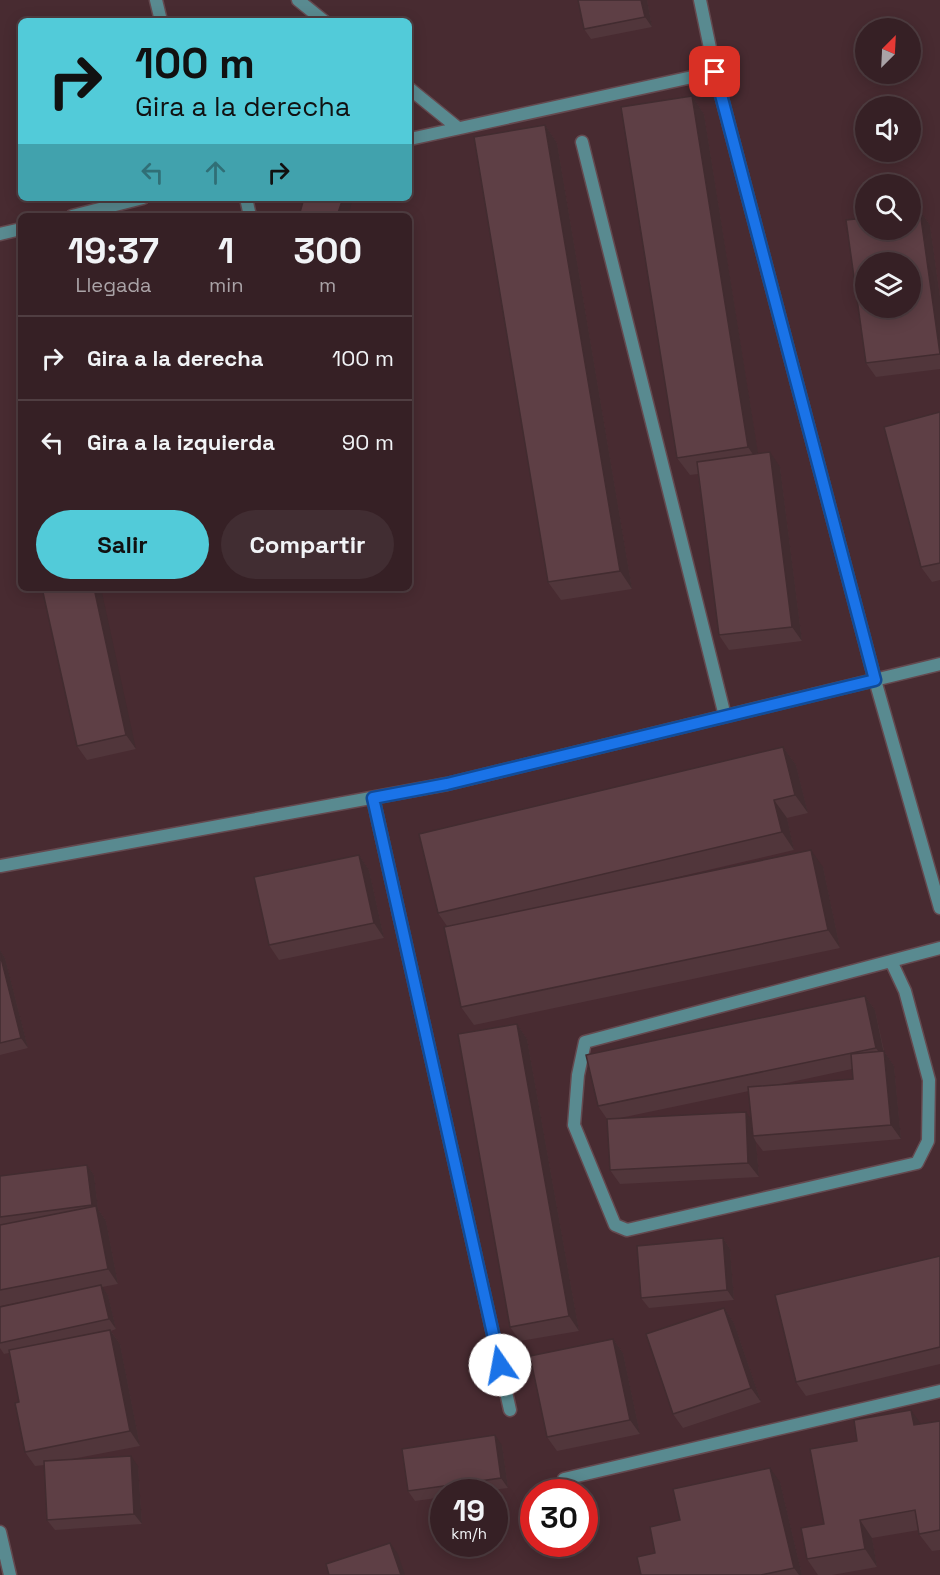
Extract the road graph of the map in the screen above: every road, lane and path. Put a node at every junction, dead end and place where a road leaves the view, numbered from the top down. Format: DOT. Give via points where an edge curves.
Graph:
graph roads {
  1 [pos="156,0"];
  2 [pos="297,0"];
  3 [pos="700,0"];
  4 [pos="160,18"];
  5 [pos="320,18"];
  6 [pos="715,72"];
  7 [pos="412,91"];
  8 [pos="458,128"];
  9 [pos="412,139"];
  10 [pos="582,142"];
  11 [pos="131,201"];
  12 [pos="84,213"];
  13 [pos="18,230"];
  14 [pos="0,234"];
  15 [pos="940,664"];
  16 [pos="875,680"];
  17 [pos="725,716"];
  18 [pos="373,798"];
  19 [pos="0,866"];
  20 [pos="940,908"];
  21 [pos="940,948"];
  22 [pos="891,961"];
  23 [pos="940,1391"];
  24 [pos="510,1410"];
  25 [pos="564,1479"];
  26 [pos="0,1532"];
  27 [pos="10,1575"];
  1 -- 4 [label="street"];
  2 -- 5 [label="street"];
  3 -- 6 [label="street"];
  6 -- 8 [label="street"];
  6 -- 16 [label="street"];
  7 -- 8 [label="street"];
  8 -- 9 [label="street"];
  10 -- 17 [label="street"];
  11 -- 12 [label="street"];
  13 -- 14 [label="street"];
  15 -- 16 [label="street"];
  16 -- 17 [label="street"];
  16 -- 20 [label="street"];
  17 -- 18 [label="street" via="447,784"];
  18 -- 19 [label="street"];
  18 -- 24 [label="street"];
  21 -- 22 [label="street"];
  22 -- 22 [label="street" via="585,1041 574,1125 615,1225 627,1230 917,1163 928,1141 929,1080 905,991"];
  23 -- 25 [label="street"];
  26 -- 27 [label="street"];
}
